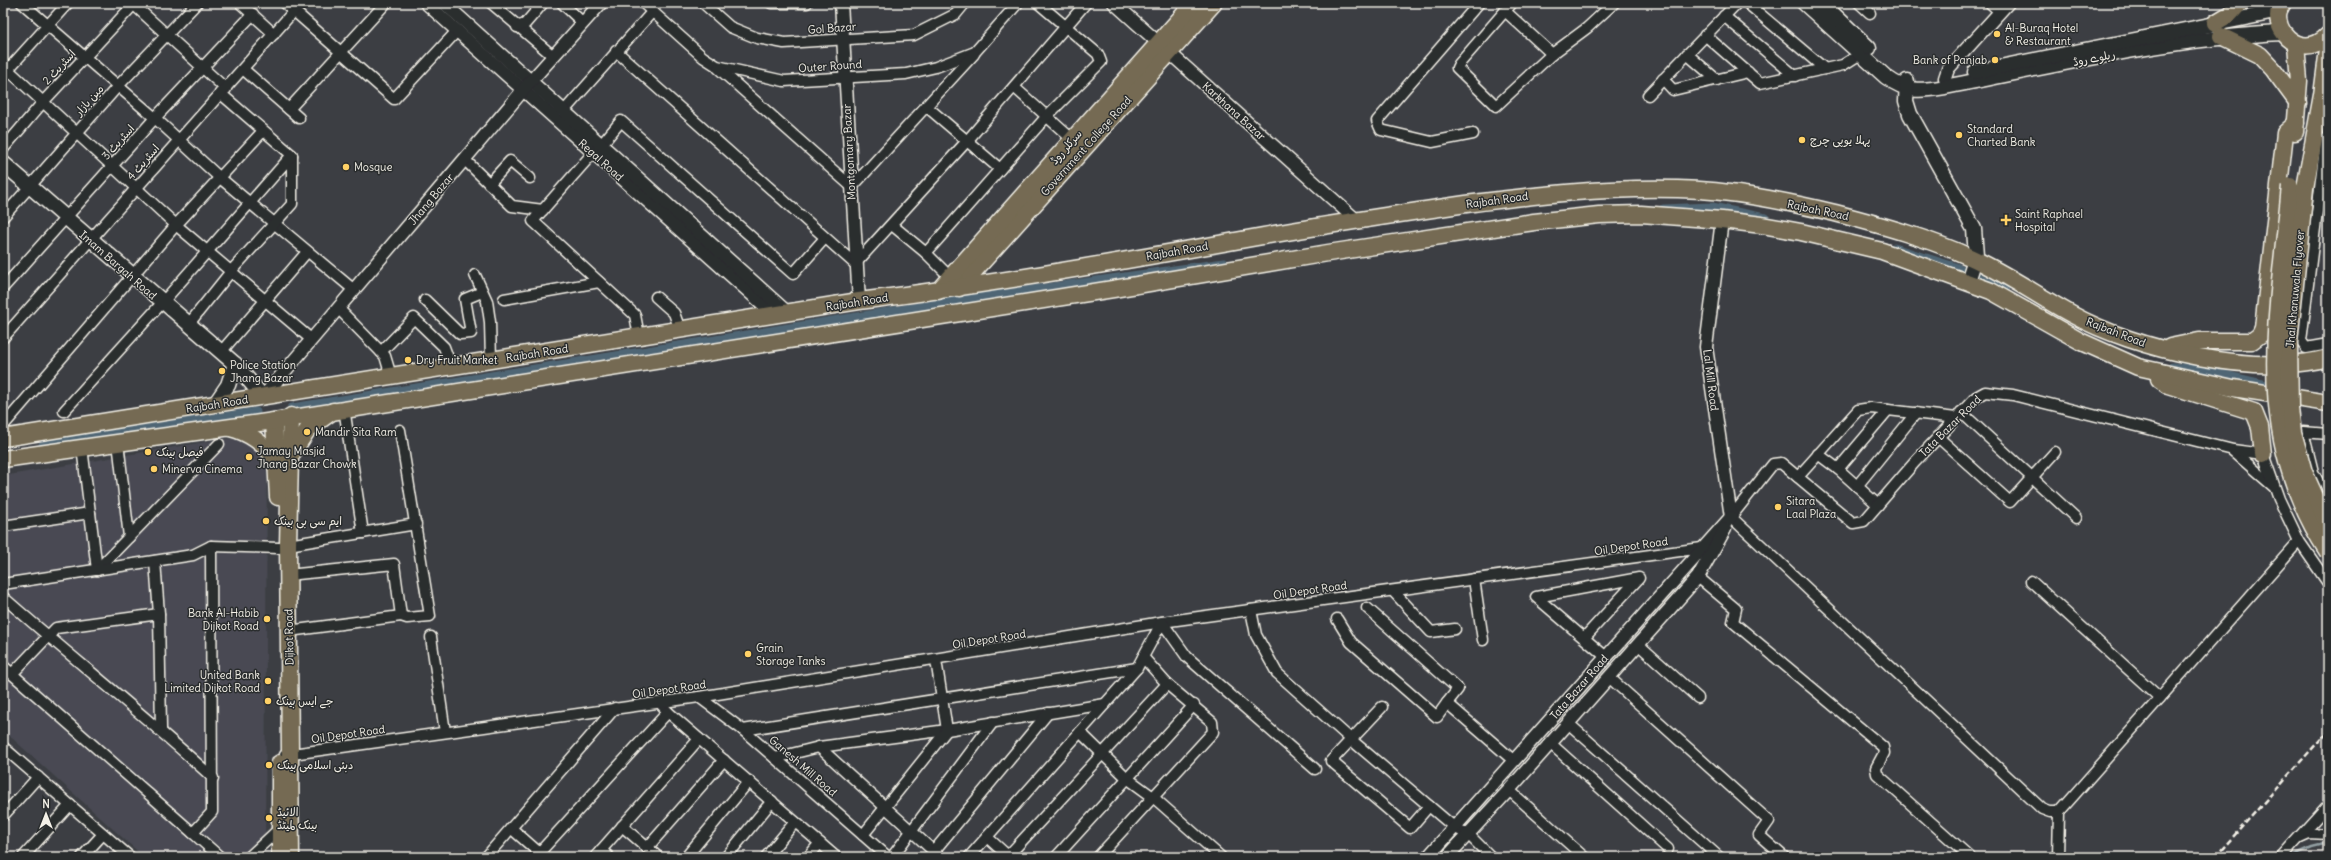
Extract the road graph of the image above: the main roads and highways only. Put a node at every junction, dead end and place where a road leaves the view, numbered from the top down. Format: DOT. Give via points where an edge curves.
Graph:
graph roads {
  1 [pos="1194,3"];
  2 [pos="1214,3"];
  3 [pos="1804,3"];
  4 [pos="1822,3"];
  5 [pos="2240,3"];
  6 [pos="2280,6"];
  7 [pos="2218,30"];
  8 [pos="2283,32"];
  9 [pos="2328,35"];
  10 [pos="2296,44"];
  11 [pos="1164,48"];
  12 [pos="2328,49"];
  13 [pos="1907,85"];
  14 [pos="2325,91"];
  15 [pos="2298,103"];
  16 [pos="2296,123"];
  17 [pos="3,163"];
  18 [pos="2297,187"];
  19 [pos="1805,208"];
  20 [pos="1801,231"];
  21 [pos="985,259"];
  22 [pos="1108,266"];
  23 [pos="1972,271"];
  24 [pos="996,280"];
  25 [pos="954,283"];
  26 [pos="1112,287"];
  27 [pos="2164,348"];
  28 [pos="2328,358"];
  29 [pos="235,364"];
  30 [pos="2145,369"];
  31 [pos="462,375"];
  32 [pos="263,396"];
  33 [pos="2328,403"];
  34 [pos="215,404"];
  35 [pos="339,409"];
  36 [pos="291,416"];
  37 [pos="274,420"];
  38 [pos="151,425"];
  39 [pos="226,427"];
  40 [pos="3,438"];
  41 [pos="2263,454"];
  42 [pos="283,459"];
  43 [pos="3,460"];
  44 [pos="2328,525"];
  45 [pos="283,546"];
  46 [pos="2328,552"];
  47 [pos="285,755"];
  48 [pos="280,857"];
  49 [pos="291,857"];
  1 -- 11 [label="main road, سرکلر روڈ"];
  2 -- 11 [label="main road, Government College Road"];
  3 -- 13 [label="main road, ریلوے روڈ" via="1886,77"];
  4 -- 13 [label="main road, ریلوے روڈ"];
  5 -- 7 [label="main road"];
  6 -- 7 [label="main road"];
  6 -- 8 [label="main road" via="2280,25"];
  7 -- 8 [label="main road, ریلوے روڈ"];
  7 -- 13 [label="main road, ریلوے روڈ"];
  7 -- 13 [label="main road, ریلوے روڈ" via="1945,88 1925,91"];
  7 -- 15 [label="main road" via="2260,56"];
  8 -- 10 [label="main road"];
  9 -- 10 [label="main road" via="2315,45"];
  10 -- 15 [label="main road"];
  11 -- 21 [label="main road, Government College Road"];
  11 -- 25 [label="main road, سرکلر روڈ" via="1073,140"];
  12 -- 14 [label="main road, Jhal Khanuwala Flyover"];
  13 -- 23 [label="main road" via="1907,107 1913,120 1974,229 1977,246"];
  14 -- 18 [label="main road, Jhal Khanuwala Flyover"];
  15 -- 16 [label="main road"];
  16 -- 18 [label="main road"];
  16 -- 27 [label="main road" via="2285,133 2263,328 2260,335 2252,341 2199,341"];
  17 -- 29 [label="main road, Imam Bargah Road"];
  18 -- 44 [label="main road, Jhal Khanuwala Flyover, bridge" via="2289,343 2290,409 2293,432 2304,472"];
  18 -- 46 [label="main road, Jhal Khanuwala Flyover, bridge" via="2275,343 2276,410 2290,477 2304,512"];
  19 -- 20 [label="main road"];
  19 -- 22 [label="main road, Rajbah Road" via="1738,195 1681,189 1607,189 1549,193 1355,219"];
  19 -- 23 [label="main road, Rajbah Road" via="1884,226"];
  20 -- 23 [label="main road, Rajbah Road"];
  20 -- 26 [label="main road, Rajbah Road" via="1722,220 1641,214 1599,216 1534,222"];
  21 -- 24 [label="main road"];
  21 -- 25 [label="main road, Government College Road"];
  22 -- 24 [label="main road, Rajbah Road"];
  22 -- 26 [label="main road"];
  23 -- 27 [label="main road, Rajbah Road" via="2030,289 2073,316 2131,340"];
  23 -- 30 [label="main road, Rajbah Road" via="1991,291 2080,341"];
  24 -- 25 [label="main road, Rajbah Road"];
  25 -- 31 [label="main road, Rajbah Road" via="938,291 859,301 491,360"];
  26 -- 31 [label="main road, Rajbah Road"];
  27 -- 28 [label="main road, Rajbah Road" via="2251,363 2296,365"];
  29 -- 32 [label="main road, Imam Bargah Road"];
  29 -- 34 [label="main road" via="228,385"];
  30 -- 33 [label="main road, Rajbah Road" via="2233,388"];
  30 -- 41 [label="main road" via="2168,385 2254,412 2260,426"];
  31 -- 32 [label="main road, Rajbah Road" via="391,376"];
  31 -- 35 [label="main road, Rajbah Road"];
  32 -- 34 [label="main road, Rajbah Road"];
  34 -- 38 [label="main road, Rajbah Road"];
  35 -- 36 [label="main road, Rajbah Road"];
  35 -- 42 [label="main road" via="308,429"];
  36 -- 37 [label="main road, Rajbah Road"];
  36 -- 42 [label="main road, Dijkot Road"];
  37 -- 39 [label="main road, Rajbah Road"];
  37 -- 42 [label="main road, Dijkot Road"];
  38 -- 39 [label="main road, Rajbah Road"];
  38 -- 40 [label="main road, Rajbah Road"];
  38 -- 43 [label="main road, Rajbah Road" via="118,442"];
  39 -- 42 [label="main road" via="245,432"];
  42 -- 45 [label="main road, Dijkot Road"];
  45 -- 47 [label="main road, Dijkot Road"];
  45 -- 47 [label="main road, Dijkot Road" via="288,576 289,631"];
  47 -- 48 [label="main road, Dijkot Road"];
  47 -- 49 [label="main road, Dijkot Road"];
}
